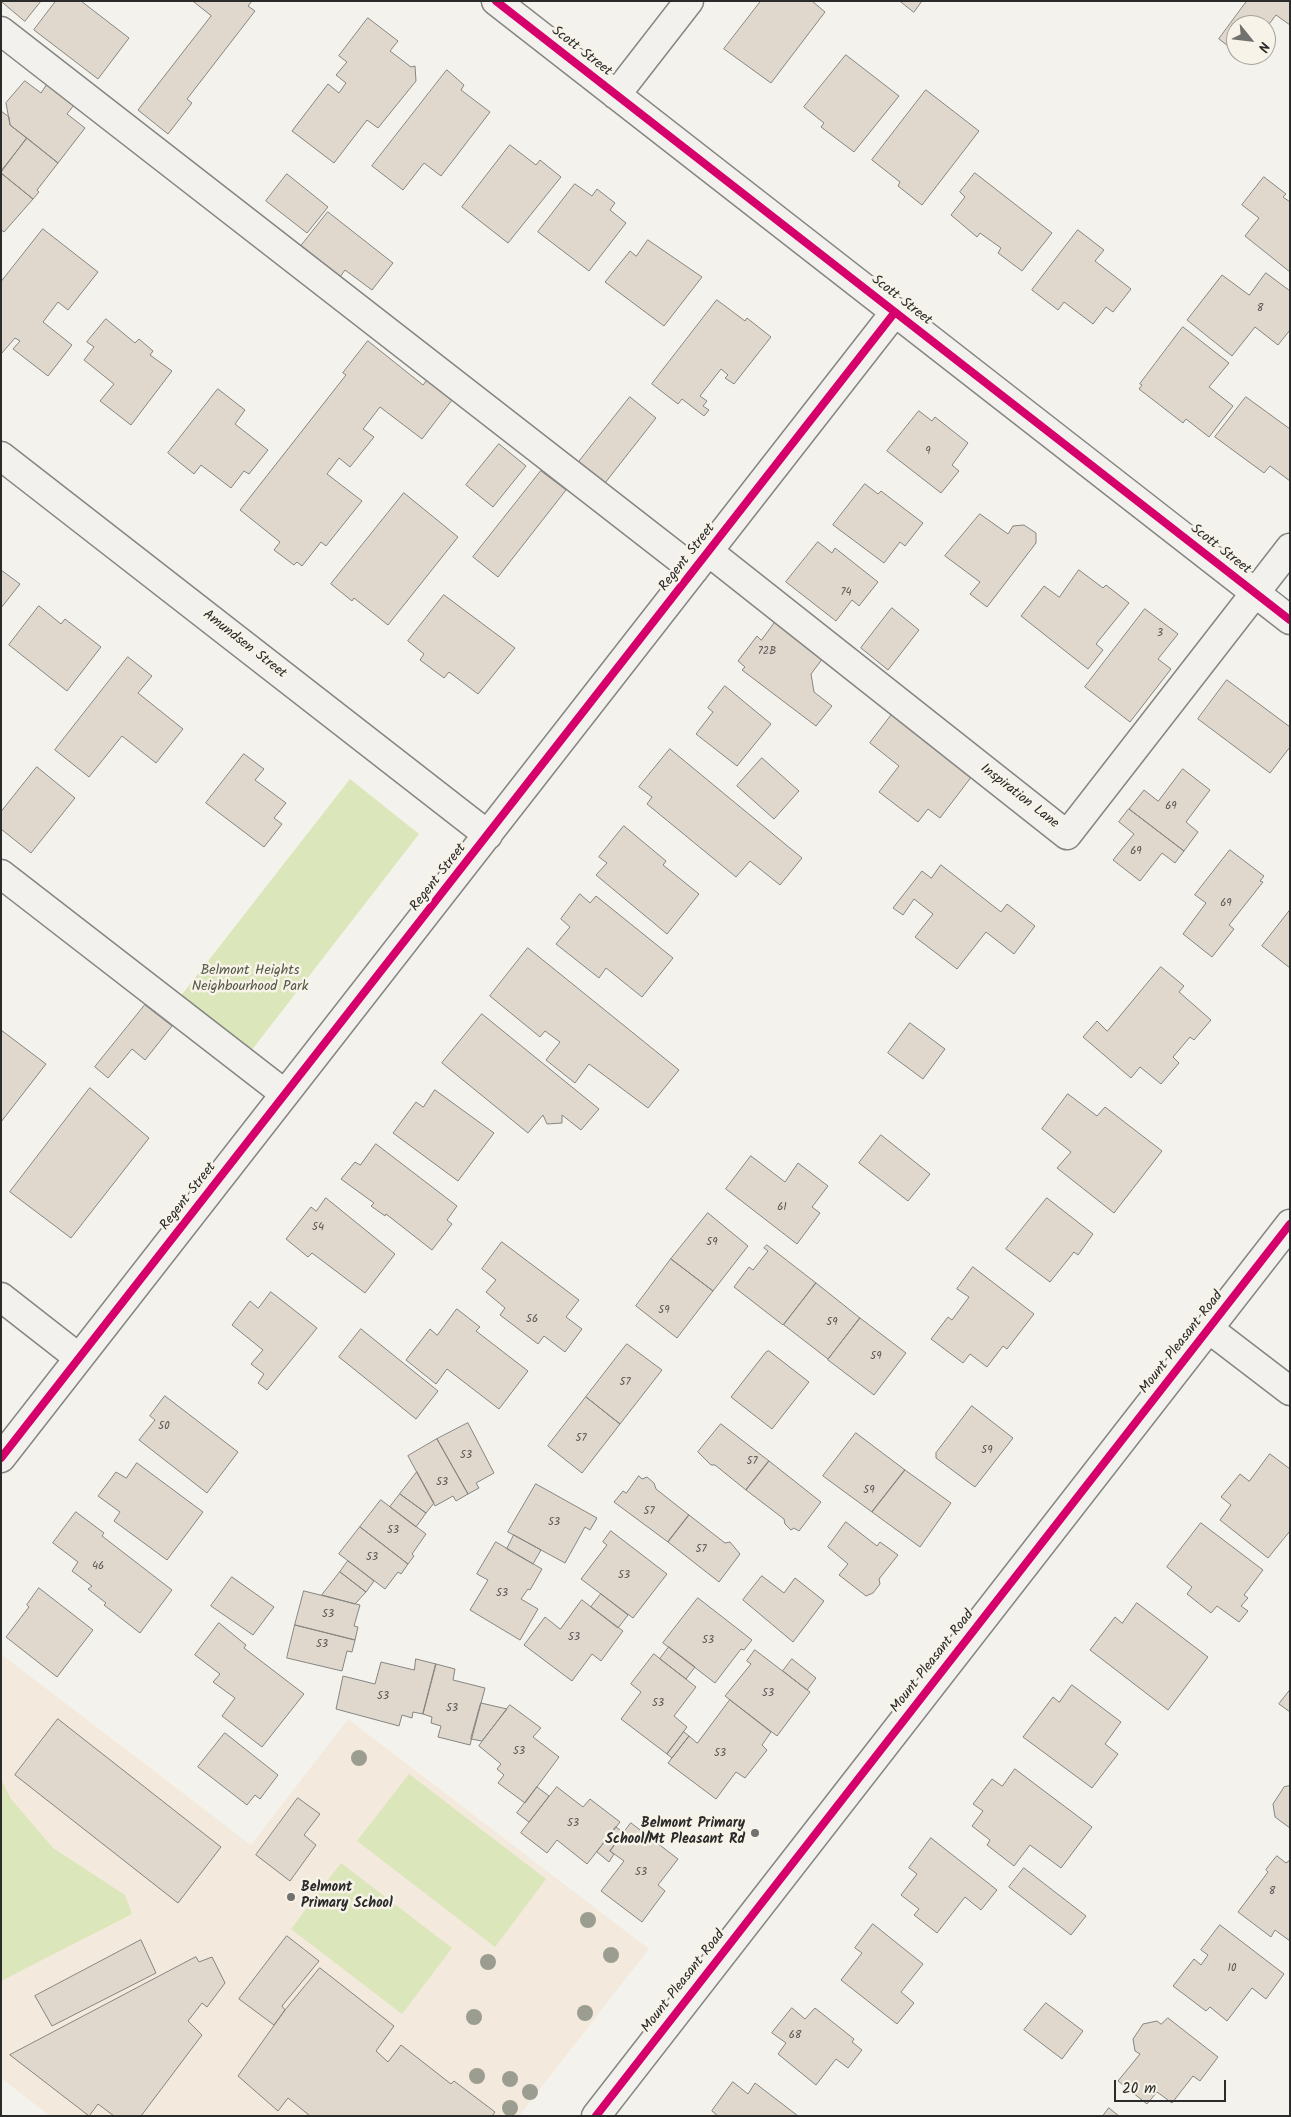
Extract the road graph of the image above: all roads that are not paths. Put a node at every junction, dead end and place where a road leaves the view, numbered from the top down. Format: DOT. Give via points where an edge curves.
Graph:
graph roads {
  1 [pos="496,1"];
  2 [pos="689,1"];
  3 [pos="1,31"];
  4 [pos="616,95"];
  5 [pos="895,312"];
  6 [pos="1,456"];
  7 [pos="1290,548"];
  8 [pos="702,561"];
  9 [pos="1255,593"];
  10 [pos="1290,620"];
  11 [pos="488,835"];
  12 [pos="1,874"];
  13 [pos="285,1094"];
  14 [pos="1290,1224"];
  15 [pos="1,1298"];
  16 [pos="1209,1329"];
  17 [pos="79,1358"];
  18 [pos="1290,1391"];
  19 [pos="1,1458"];
  20 [pos="596,2116"];
  1 -- 4 [label="street, Scott Street"];
  2 -- 4 [label="street"];
  3 -- 8 [label="street"];
  4 -- 5 [label="street, Scott Street"];
  5 -- 8 [label="street, Regent Street"];
  5 -- 9 [label="street, Scott Street"];
  6 -- 11 [label="street, Amundsen Street"];
  7 -- 9 [label="street, Inspiration Lane"];
  8 -- 9 [label="street, Inspiration Lane" via="1067,835"];
  8 -- 11 [label="street, Regent Street"];
  9 -- 10 [label="street, Scott Street"];
  11 -- 13 [label="street, Regent Street"];
  12 -- 13 [label="street"];
  13 -- 17 [label="street, Regent Street"];
  14 -- 16 [label="street, Mount Pleasant Road"];
  15 -- 17 [label="street"];
  16 -- 18 [label="street"];
  16 -- 20 [label="street, Mount Pleasant Road"];
  17 -- 19 [label="street, Regent Street"];
}
